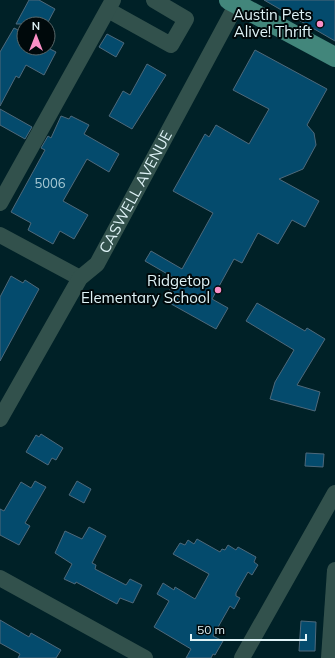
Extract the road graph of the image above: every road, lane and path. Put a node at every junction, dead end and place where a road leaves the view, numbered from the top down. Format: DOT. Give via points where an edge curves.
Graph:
graph roads {
  1 [pos="154,0"];
  2 [pos="235,2"];
  3 [pos="110,5"];
  4 [pos="335,57"];
  5 [pos="0,203"];
  6 [pos="0,235"];
  7 [pos="80,278"];
  8 [pos="0,419"];
  9 [pos="335,493"];
  10 [pos="335,570"];
  11 [pos="0,578"];
  12 [pos="145,658"];
  13 [pos="242,658"];
  14 [pos="329,658"];
  1 -- 3 [label="street" via="186,19 171,45"];
  2 -- 4 [label="main road"];
  2 -- 7 [label="street, CASWELL AVENUE" via="96,264"];
  3 -- 5 [label="street"];
  6 -- 7 [label="street"];
  7 -- 8 [label="street, CASWELL AVENUE"];
  9 -- 13 [label="street"];
  10 -- 14 [label="street"];
  11 -- 12 [label="street"];
}
